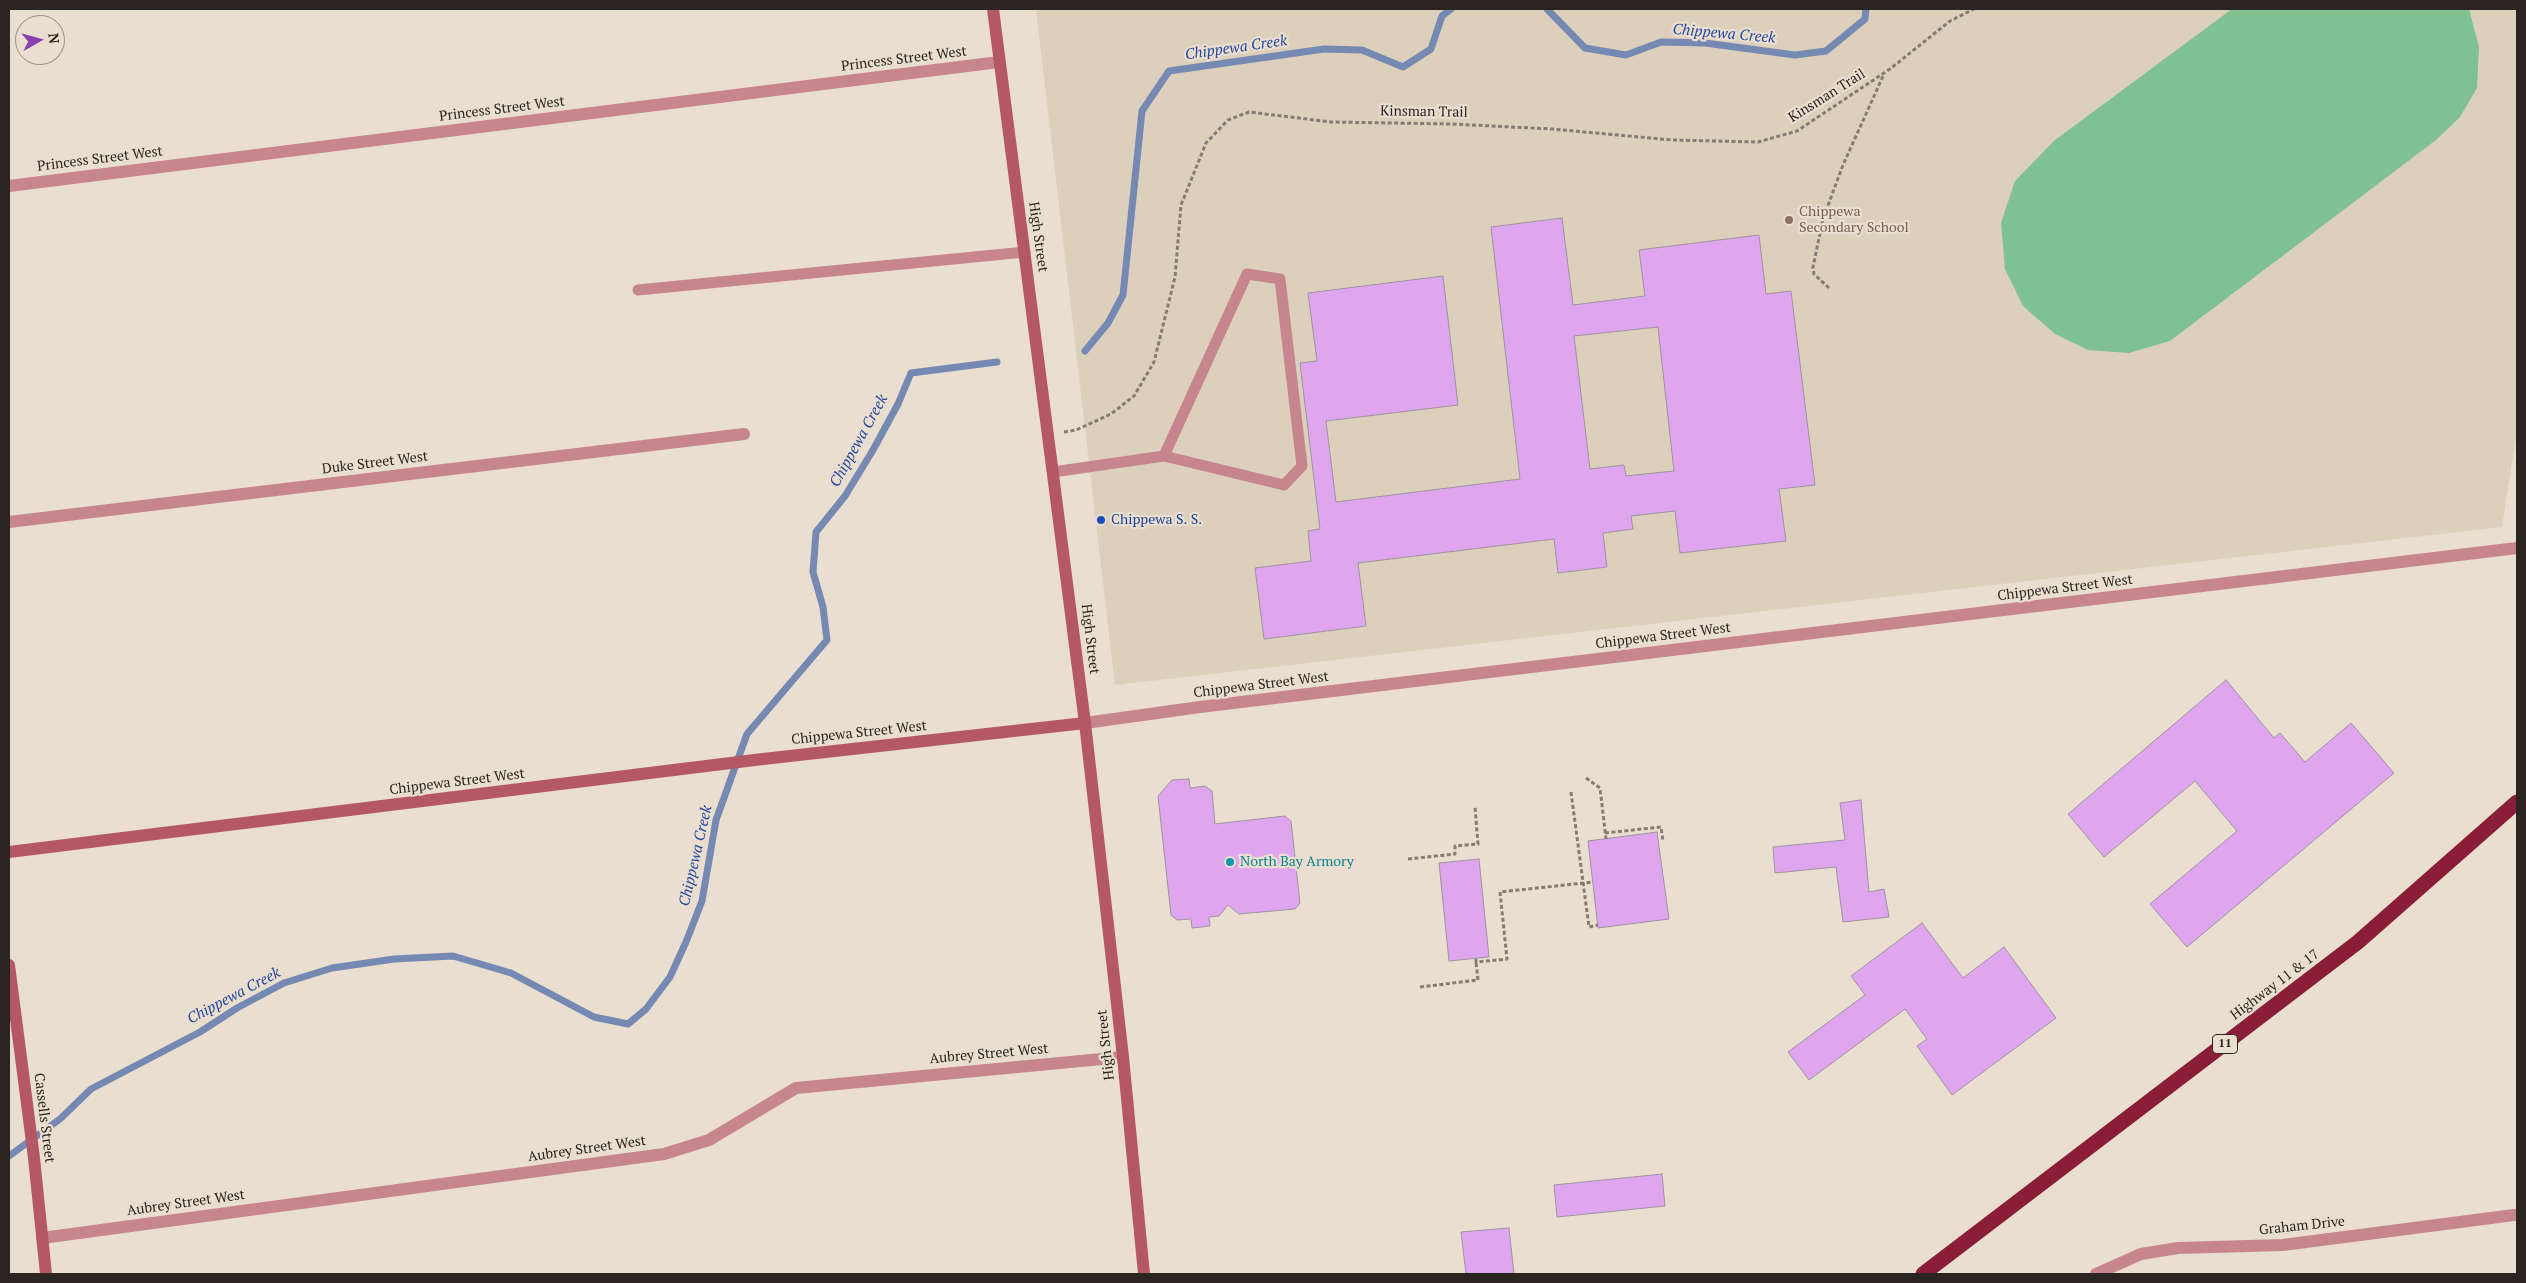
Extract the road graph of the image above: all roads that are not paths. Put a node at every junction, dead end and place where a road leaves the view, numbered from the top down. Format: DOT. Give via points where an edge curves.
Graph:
graph roads {
  1 [pos="994,9"];
  2 [pos="999,62"];
  3 [pos="9,186"];
  4 [pos="1025,252"];
  5 [pos="638,290"];
  6 [pos="744,434"];
  7 [pos="1164,456"];
  8 [pos="1054,472"];
  9 [pos="9,522"];
  10 [pos="2517,548"];
  11 [pos="1085,723"];
  12 [pos="2517,802"];
  13 [pos="9,852"];
  14 [pos="9,965"];
  15 [pos="1123,1057"];
  16 [pos="2514,1215"];
  17 [pos="42,1238"];
  18 [pos="46,1274"];
  19 [pos="1144,1274"];
  20 [pos="1923,1274"];
  21 [pos="2096,1274"];
  1 -- 2 [label="street, High Street"];
  2 -- 3 [label="street, Princess Street West"];
  2 -- 4 [label="street, High Street"];
  4 -- 5 [label="lane"];
  4 -- 8 [label="street, High Street"];
  6 -- 9 [label="street, Duke Street West"];
  7 -- 7 [label="lane" via="1284,485 1302,466 1280,279 1247,274"];
  7 -- 8 [label="lane"];
  8 -- 11 [label="street, High Street"];
  10 -- 11 [label="street, Chippewa Street West"];
  11 -- 13 [label="street, Chippewa Street West" via="763,759"];
  11 -- 15 [label="street, High Street"];
  12 -- 20 [label="highway, Highway 11 & 17 / 11" via="2358,942"];
  14 -- 17 [label="street, Cassells Street"];
  15 -- 17 [label="street, Aubrey Street West" via="796,1088 709,1140 664,1154"];
  15 -- 19 [label="street, High Street"];
  16 -- 21 [label="street, Graham Drive" via="2283,1245 2178,1248 2140,1254"];
  17 -- 18 [label="street, Cassells Street"];
}
